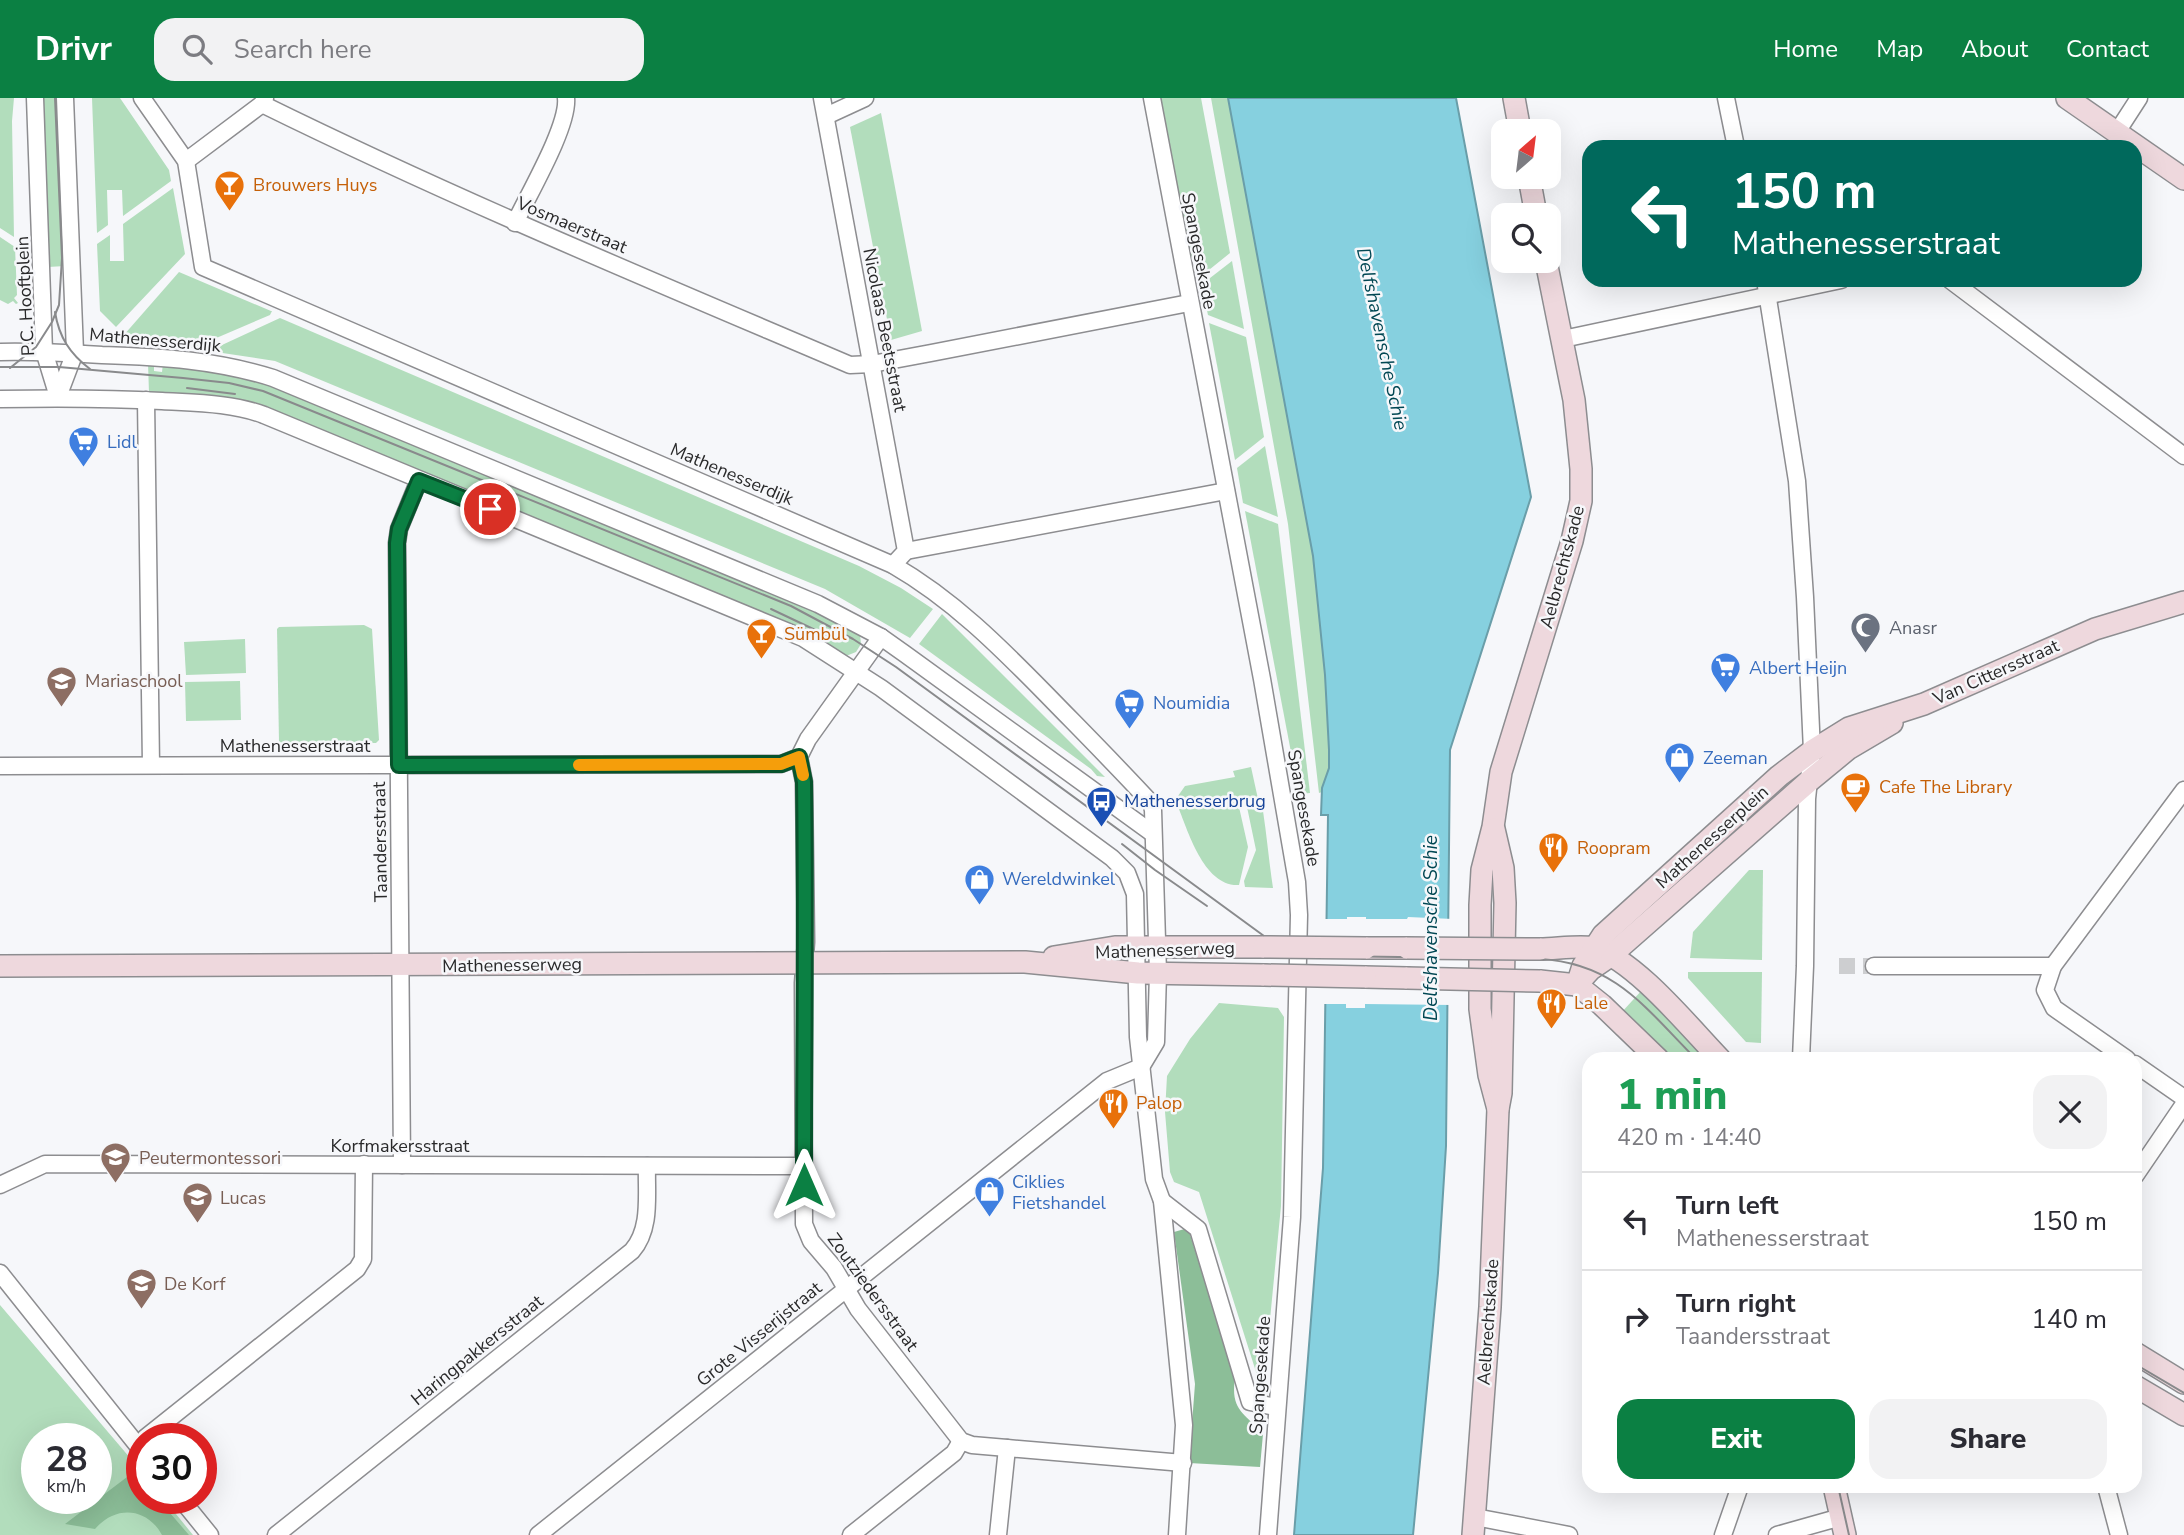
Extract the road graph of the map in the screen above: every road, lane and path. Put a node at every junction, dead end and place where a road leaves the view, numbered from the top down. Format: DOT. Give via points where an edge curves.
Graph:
graph roads {
  1 [pos="35,98"];
  2 [pos="65,98"];
  3 [pos="142,98"];
  4 [pos="566,98"];
  5 [pos="822,98"];
  6 [pos="865,98"];
  7 [pos="1152,98"];
  8 [pos="1514,98"];
  9 [pos="1726,98"];
  10 [pos="2067,98"];
  11 [pos="2139,98"];
  12 [pos="264,101"];
  13 [pos="826,116"];
  14 [pos="1518,119"];
  15 [pos="2117,132"];
  16 [pos="1735,140"];
  17 [pos="2128,140"];
  18 [pos="2142,150"];
  19 [pos="186,161"];
  20 [pos="2184,180"];
  21 [pos="515,223"];
  22 [pos="1549,273"];
  23 [pos="1767,287"];
  24 [pos="1959,287"];
  25 [pos="1189,303"];
  26 [pos="1563,339"];
  27 [pos="44,351"];
  28 [pos="0,352"];
  29 [pos="75,352"];
  30 [pos="872,364"];
  31 [pos="58,397"];
  32 [pos="0,399"];
  33 [pos="146,400"];
  34 [pos="2184,456"];
  35 [pos="419,481"];
  36 [pos="1226,491"];
  37 [pos="906,551"];
  38 [pos="892,565"];
  39 [pos="2184,602"];
  40 [pos="881,637"];
  41 [pos="857,672"];
  42 [pos="1924,704"];
  43 [pos="1812,751"];
  44 [pos="799,757"];
  45 [pos="151,765"];
  46 [pos="399,765"];
  47 [pos="0,766"];
  48 [pos="1808,782"];
  49 [pos="2184,790"];
  50 [pos="1152,834"];
  51 [pos="1147,948"];
  52 [pos="1602,952"];
  53 [pos="804,962"];
  54 [pos="1025,962"];
  55 [pos="0,966"];
  56 [pos="400,966"];
  57 [pos="1874,966"];
  58 [pos="2053,966"];
  59 [pos="1148,973"];
  60 [pos="1577,985"];
  61 [pos="1801,1041"];
  62 [pos="1651,1052"];
  63 [pos="1713,1052"];
  64 [pos="1796,1052"];
  65 [pos="1801,1052"];
  66 [pos="2117,1052"];
  67 [pos="1141,1067"];
  68 [pos="2142,1069"];
  69 [pos="2184,1098"];
  70 [pos="2184,1104"];
  71 [pos="364,1164"];
  72 [pos="2142,1165"];
  73 [pos="402,1166"];
  74 [pos="647,1166"];
  75 [pos="804,1166"];
  76 [pos="0,1185"];
  77 [pos="1162,1201"];
  78 [pos="0,1273"];
  79 [pos="846,1289"];
  80 [pos="2142,1357"];
  81 [pos="2184,1383"];
  82 [pos="2142,1390"];
  83 [pos="1276,1406"];
  84 [pos="2184,1415"];
  85 [pos="167,1423"];
  86 [pos="126,1426"];
  87 [pos="961,1441"];
  88 [pos="1007,1448"];
  89 [pos="1183,1463"];
  90 [pos="1738,1493"];
  91 [pos="1836,1493"];
  92 [pos="2108,1493"];
  93 [pos="193,1514"];
  94 [pos="1474,1526"];
  95 [pos="1843,1526"];
  96 [pos="210,1535"];
  97 [pos="276,1535"];
  98 [pos="538,1535"];
  99 [pos="851,1535"];
  100 [pos="998,1535"];
  101 [pos="1177,1535"];
  102 [pos="1268,1535"];
  103 [pos="1569,1535"];
  104 [pos="1723,1535"];
  105 [pos="1777,1535"];
  106 [pos="2119,1535"];
  1 -- 27 [label="street, P.C. Hooftplein"];
  2 -- 29 [label="street"];
  3 -- 19 [label="street"];
  4 -- 21 [label="street" via="556,138"];
  5 -- 13 [label="street, Nicolaas Beetsstraat"];
  6 -- 13 [label="street"];
  7 -- 25 [label="street, Spangesekade"];
  8 -- 14 [label="street"];
  9 -- 16 [label="street"];
  10 -- 15 [label="street"];
  11 -- 15 [label="street"];
  12 -- 19 [label="street"];
  12 -- 21 [label="street, Vosmaerstraat" via="360,153"];
  13 -- 30 [label="street, Nicolaas Beetsstraat"];
  15 -- 17 [label="street"];
  18 -- 20 [label="street"];
  19 -- 38 [label="street, Mathenesserdijk" via="203,267"];
  21 -- 30 [label="street, Vosmaerstraat" via="850,365"];
  22 -- 26 [label="street, Aelbrechtskade"];
  23 -- 26 [label="street"];
  23 -- 43 [label="street" via="1797,481"];
  24 -- 34 [label="street"];
  25 -- 30 [label="street, Vosmaerstraat"];
  25 -- 36 [label="street, Spangesekade"];
  26 -- 94 [label="street, Aelbrechtskade" via="1581,456 1579,513 1501,772 1493,827 1505,903 1501,1093"];
  27 -- 28 [label="street, Mathenesserdijk"];
  27 -- 29 [label="street, Mathenesserdijk"];
  27 -- 31 [label="street, P.C. Hooftplein"];
  29 -- 31 [label="street"];
  29 -- 40 [label="street, Mathenesserdijk" via="209,361 273,378 818,604"];
  30 -- 37 [label="street, Nicolaas Beetsstraat"];
  31 -- 32 [label="street, Mathenesserdijk"];
  31 -- 33 [label="street, Mathenesserdijk"];
  33 -- 35 [label="street, Mathenesserdijk" via="249,410"];
  33 -- 45 [label="street"];
  35 -- 41 [label="street, Mathenesserdijk" via="786,630"];
  35 -- 46 [label="street, Taandersstraat" via="397,543"];
  36 -- 37 [label="street"];
  36 -- 83 [label="street, Spangesekade" via="1291,837 1299,915 1292,1217"];
  37 -- 38 [label="street"];
  38 -- 50 [label="street, Mathenesserdijk" via="976,624 1097,745 1151,803"];
  39 -- 42 [label="street, Van Cittersstraat" via="2095,629"];
  40 -- 41 [label="street"];
  40 -- 50 [label="street, Mathenesserdijk"];
  41 -- 44 [label="street"];
  41 -- 51 [label="street, Mathenesserdijk" via="1112,858 1127,873"];
  42 -- 43 [label="street, Van Cittersstraat" via="1849,728"];
  42 -- 48 [label="street, Mathenesserplein" via="1848,749"];
  43 -- 48 [label="street"];
  43 -- 52 [label="street, Mathenesserplein" via="1614,926"];
  44 -- 46 [label="street, Mathenesserstraat" via="781,764"];
  44 -- 53 [label="street, Zoutziedersstraat" via="804,782"];
  45 -- 46 [label="street, Mathenesserstraat"];
  45 -- 47 [label="street, Mathenesserstraat"];
  46 -- 56 [label="street, Taandersstraat"];
  48 -- 52 [label="street, Mathenesserplein"];
  48 -- 61 [label="street"];
  49 -- 58 [label="street"];
  50 -- 51 [label="street, Mathenesserdijk"];
  51 -- 52 [label="street, Mathenesserweg, bridge"];
  51 -- 54 [label="street, Mathenesserweg" via="1115,947"];
  51 -- 59 [label="street, Mathenesserdijk"];
  52 -- 60 [label="street, Mathenesserplein"];
  52 -- 63 [label="street" via="1655,992"];
  53 -- 54 [label="street, Mathenesserweg"];
  53 -- 56 [label="street, Mathenesserweg"];
  53 -- 75 [label="street, Zoutziedersstraat"];
  54 -- 59 [label="street, Mathenesserweg"];
  55 -- 56 [label="street, Mathenesserweg"];
  56 -- 73 [label="street, Taandersstraat"];
  57 -- 58 [label="street"];
  58 -- 66 [label="street" via="2045,990 2054,1008"];
  59 -- 60 [label="street, Mathenesserweg, bridge"];
  59 -- 67 [label="street, Mathenesserdijk" via="1138,1037"];
  60 -- 62 [label="street"];
  61 -- 64 [label="street"];
  61 -- 65 [label="street"];
  67 -- 77 [label="street, Mathenesserdijk" via="1154,1180"];
  67 -- 79 [label="street, Grote Visserijstraat" via="1107,1081"];
  68 -- 69 [label="street"];
  70 -- 72 [label="street"];
  71 -- 73 [label="street, Korfmakersstraat"];
  71 -- 76 [label="street, Korfmakersstraat" via="45,1164"];
  71 -- 85 [label="street" via="363,1259 357,1269"];
  73 -- 74 [label="street, Korfmakersstraat"];
  74 -- 75 [label="street, Korfmakersstraat"];
  74 -- 97 [label="street, Haringpakkersstraat" via="646,1227 632,1251"];
  75 -- 79 [label="street, Zoutziedersstraat" via="804,1224"];
  77 -- 83 [label="street" via="1198,1229 1250,1402"];
  77 -- 89 [label="street, Mathenesserdijk" via="1184,1425"];
  78 -- 86 [label="street"];
  79 -- 87 [label="street, Zoutziedersstraat"];
  79 -- 98 [label="street, Grote Visserijstraat"];
  80 -- 81 [label="street"];
  82 -- 84 [label="street"];
  83 -- 102 [label="street, Spangesekade"];
  87 -- 88 [label="street"];
  87 -- 99 [label="street" via="954,1452"];
  88 -- 89 [label="street"];
  88 -- 100 [label="street"];
  89 -- 101 [label="street, Mathenesserdijk"];
  90 -- 104 [label="street"];
  91 -- 95 [label="street"];
  92 -- 106 [label="street"];
  93 -- 96 [label="street"];
  94 -- 103 [label="street"];
  95 -- 105 [label="street"];
}
